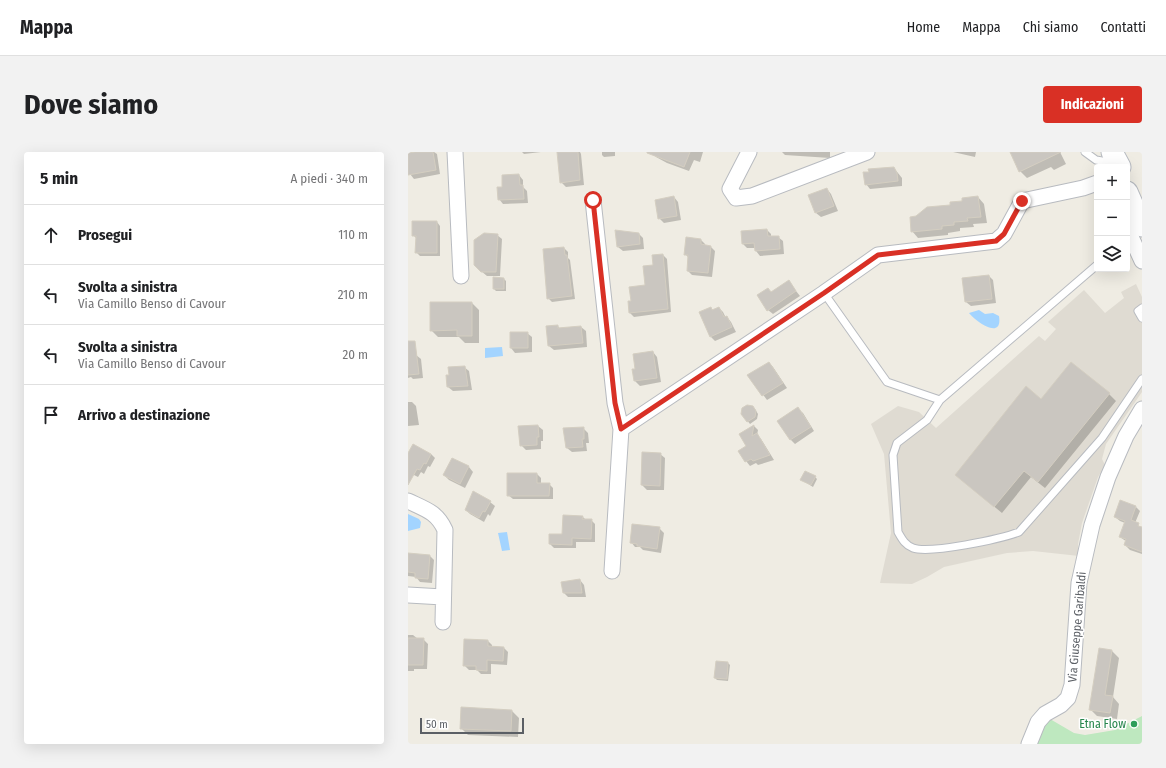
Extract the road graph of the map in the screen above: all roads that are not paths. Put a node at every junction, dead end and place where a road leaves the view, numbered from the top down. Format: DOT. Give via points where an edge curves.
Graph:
graph roads {
  1 [pos="455,152"];
  2 [pos="749,152"];
  3 [pos="867,152"];
  4 [pos="1085,152"];
  5 [pos="1118,163"];
  6 [pos="1092,187"];
  7 [pos="593,200"];
  8 [pos="1128,200"];
  9 [pos="1142,208"];
  10 [pos="1132,233"];
  11 [pos="1142,261"];
  12 [pos="1094,268"];
  13 [pos="461,276"];
  14 [pos="824,293"];
  15 [pos="1142,308"];
  16 [pos="1142,318"];
  17 [pos="1142,379"];
  18 [pos="940,400"];
  19 [pos="1142,409"];
  20 [pos="621,429"];
  21 [pos="408,501"];
  22 [pos="612,571"];
  23 [pos="408,595"];
  24 [pos="443,597"];
  25 [pos="443,622"];
  26 [pos="1029,744"];
  1 -- 13 [label="street"];
  2 -- 3 [label="street" via="730,190 736,198 752,196"];
  4 -- 5 [label="lane" via="1096,160"];
  5 -- 9 [label="main road"];
  6 -- 14 [label="street" via="1022,201 1004,234 996,241 878,255"];
  7 -- 20 [label="street" via="615,403"];
  8 -- 10 [label="main road"];
  10 -- 11 [label="street"];
  12 -- 18 [label="lane"];
  14 -- 18 [label="lane" via="887,382"];
  14 -- 20 [label="street"];
  15 -- 16 [label="lane" via="1138,311"];
  17 -- 18 [label="lane" via="1102,438 1019,532 1006,537 932,550 911,548 898,532 892,455 897,443 927,420"];
  19 -- 26 [label="street, Via Giuseppe Garibaldi" via="1126,436 1108,477 1092,525 1079,583 1072,686 1068,698 1038,722"];
  20 -- 22 [label="street"];
  21 -- 24 [label="street" via="429,511 440,520 444,530"];
  23 -- 24 [label="street"];
  24 -- 25 [label="street"];
}
